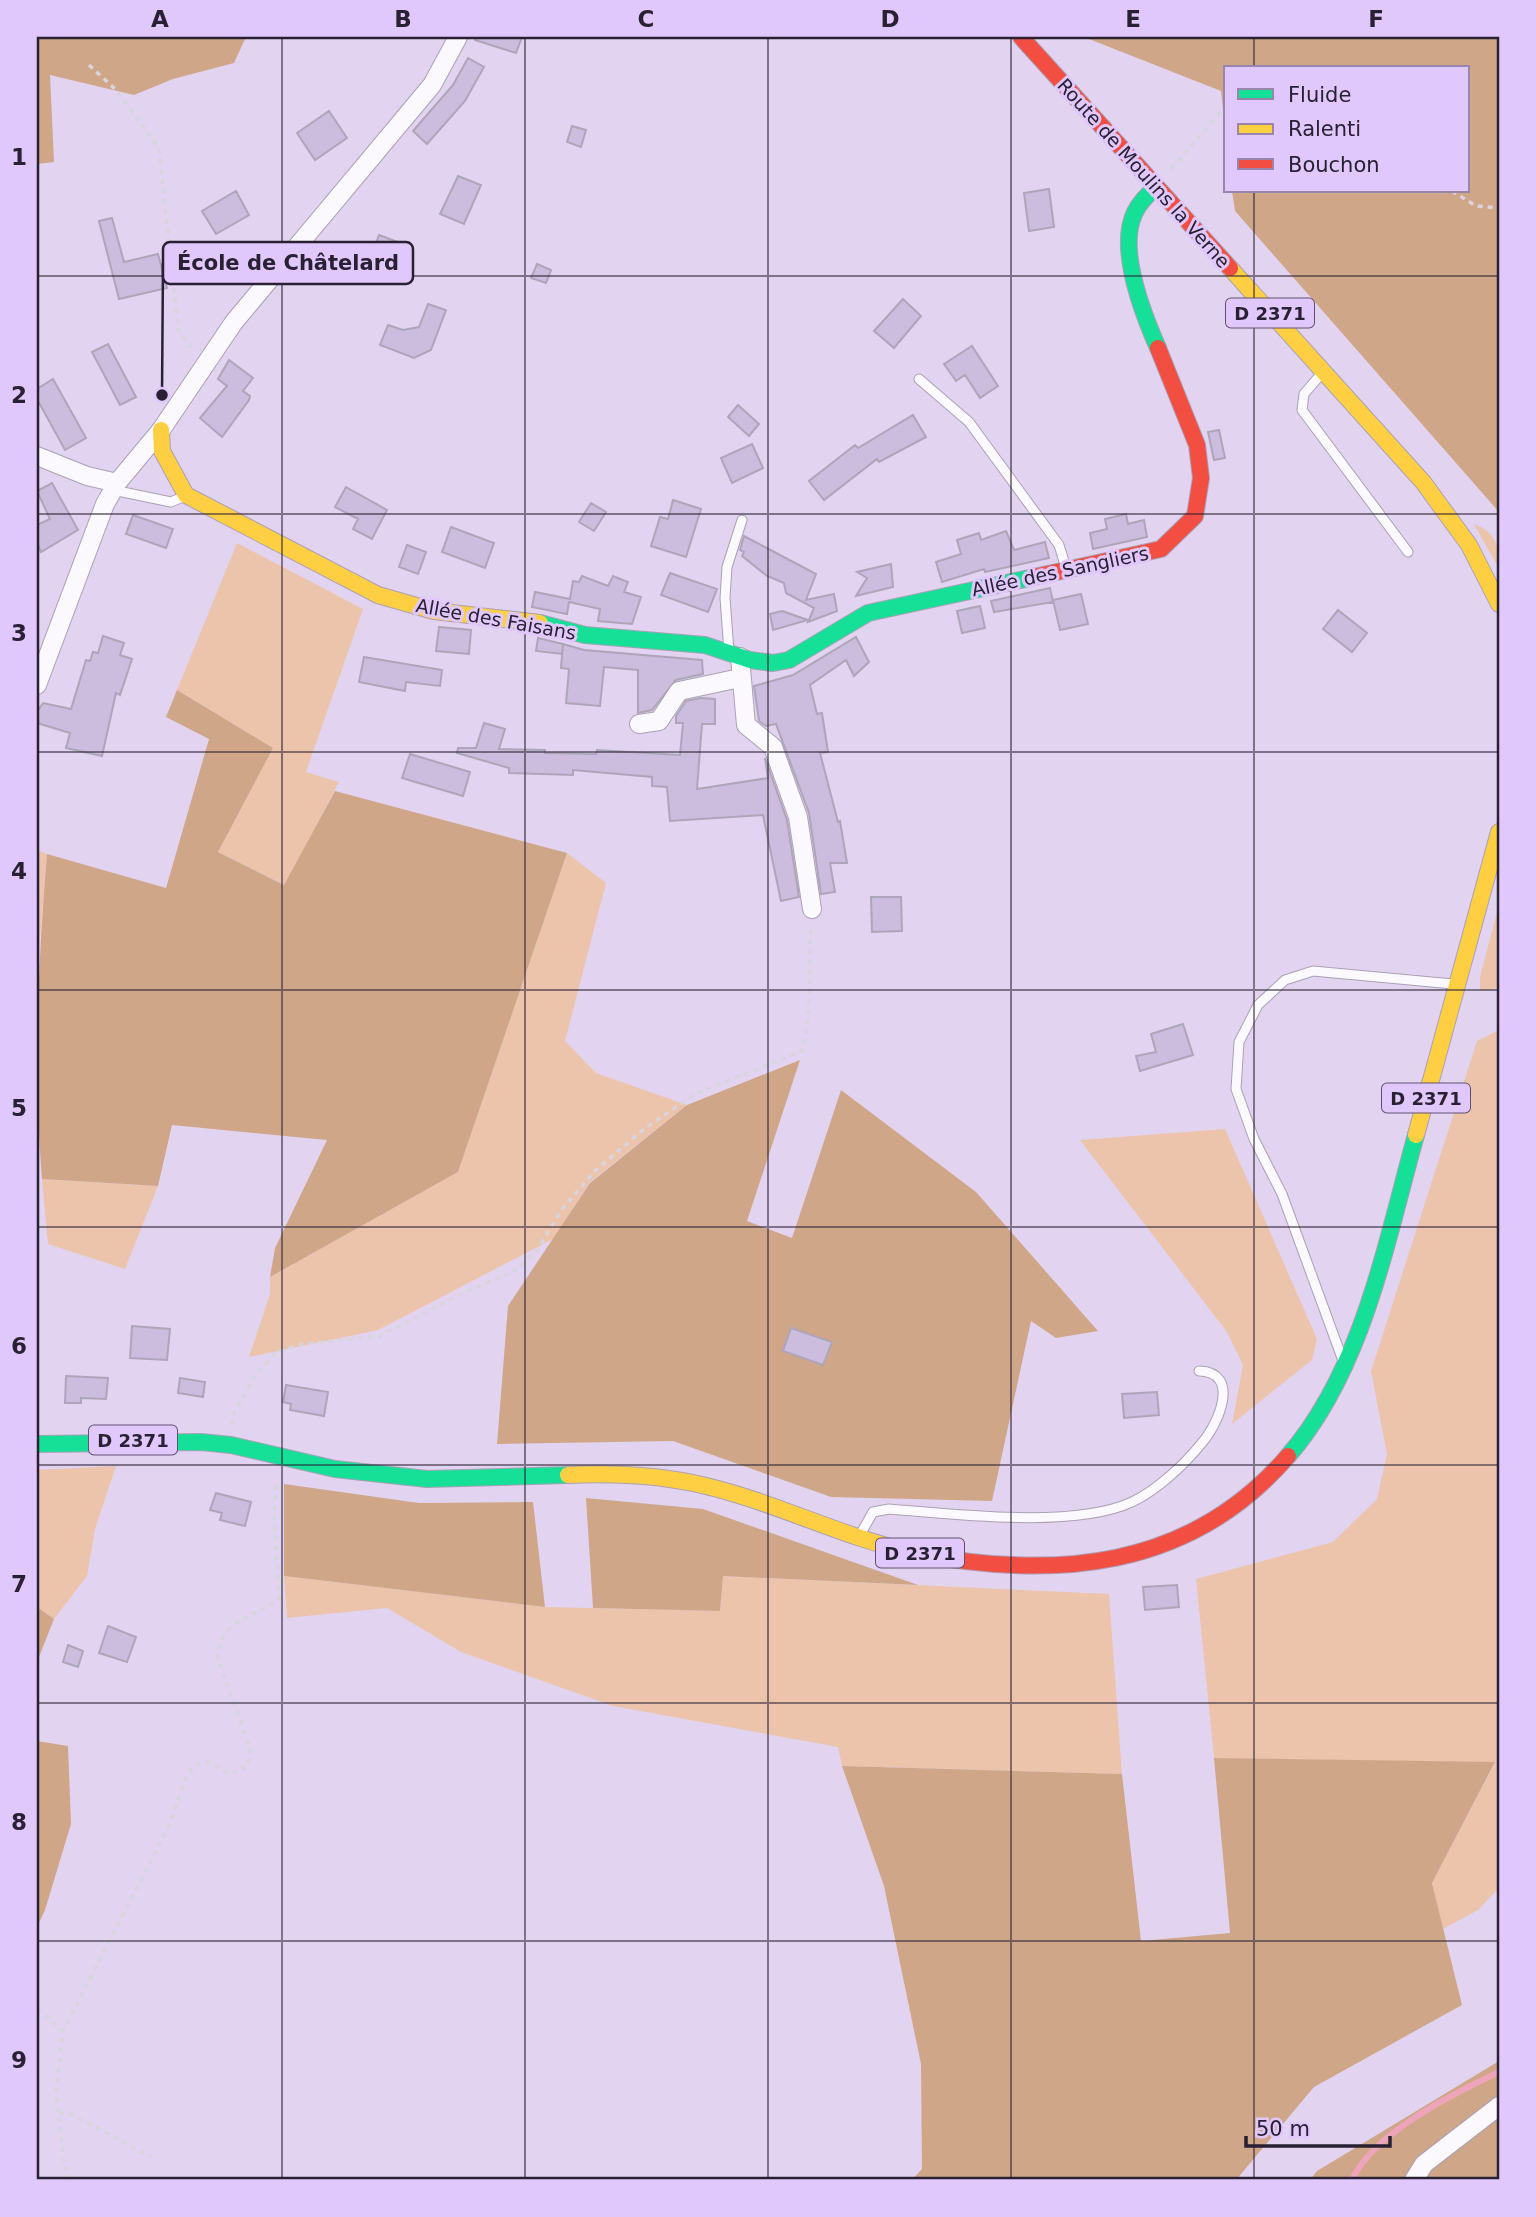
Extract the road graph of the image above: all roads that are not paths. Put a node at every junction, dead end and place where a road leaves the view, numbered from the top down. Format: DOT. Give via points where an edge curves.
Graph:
graph roads {
  1 [pos="458,37"];
  2 [pos="1021,37"];
  3 [pos="1156,187"];
  4 [pos="1323,371"];
  5 [pos="919,379"];
  6 [pos="161,430"];
  7 [pos="37,456"];
  8 [pos="115,486"];
  9 [pos="186,495"];
  10 [pos="742,520"];
  11 [pos="1408,552"];
  12 [pos="1066,568"];
  13 [pos="1499,604"];
  14 [pos="705,645"];
  15 [pos="734,655"];
  16 [pos="740,678"];
  17 [pos="37,685"];
  18 [pos="639,724"];
  19 [pos="1499,832"];
  20 [pos="812,909"];
  21 [pos="1458,985"];
  22 [pos="1343,1362"];
  23 [pos="1199,1371"];
  24 [pos="37,1444"];
  25 [pos="858,1539"];
  26 [pos="1499,2106"];
  27 [pos="1414,2180"];
  1 -- 6 [label="street" via="432,85 234,322"];
  2 -- 3 [label="main road, Route de Moulins la Verne / D 2371"];
  3 -- 4 [label="main road, Route de Moulins la Verne / D 2371"];
  3 -- 12 [label="main road, Allée des Sangliers" via="1135,211 1129,253 1147,326 1188,419 1198,460 1196,513 1161,549"];
  4 -- 11 [label="lane" via="1304,394 1302,410"];
  4 -- 13 [label="main road, Route de Moulins la Verne / D 2371" via="1448,514 1482,566"];
  5 -- 12 [label="lane" via="969,422 1059,545"];
  6 -- 8 [label="street"];
  6 -- 9 [label="main road" via="162,451"];
  7 -- 8 [label="street"];
  8 -- 9 [label="lane" via="171,502"];
  8 -- 17 [label="street"];
  9 -- 14 [label="main road, Allée des Faisans" via="378,595 402,602 434,611 547,624 585,635"];
  10 -- 15 [label="lane" via="727,567 725,598"];
  12 -- 15 [label="main road, Allée des Sangliers" via="868,613 789,660 773,663"];
  14 -- 15 [label="main road, Allée des Sangliers"];
  15 -- 16 [label="street"];
  16 -- 18 [label="street" via="679,691 659,721"];
  16 -- 20 [label="street" via="746,725 773,747 798,817"];
  19 -- 21 [label="main road, D 2371"];
  21 -- 22 [label="main road, D 2371" via="1373,1287"];
  21 -- 22 [label="lane" via="1313,971 1285,980 1258,1005 1239,1042 1236,1089 1254,1139 1282,1194"];
  22 -- 25 [label="main road, D 2371" via="1318,1416 1285,1462 1207,1523 1153,1548 1092,1564 1037,1566 961,1560"];
  23 -- 25 [label="lane" via="1213,1371 1220,1377 1224,1390 1221,1406 1203,1442 1134,1501 1074,1515 989,1517 889,1509 873,1512"];
  24 -- 25 [label="main road, D 2371" via="152,1440 229,1444 279,1459 421,1479 631,1474 685,1481 738,1496"];
  26 -- 27 [label="street" via="1424,2164"];
}
